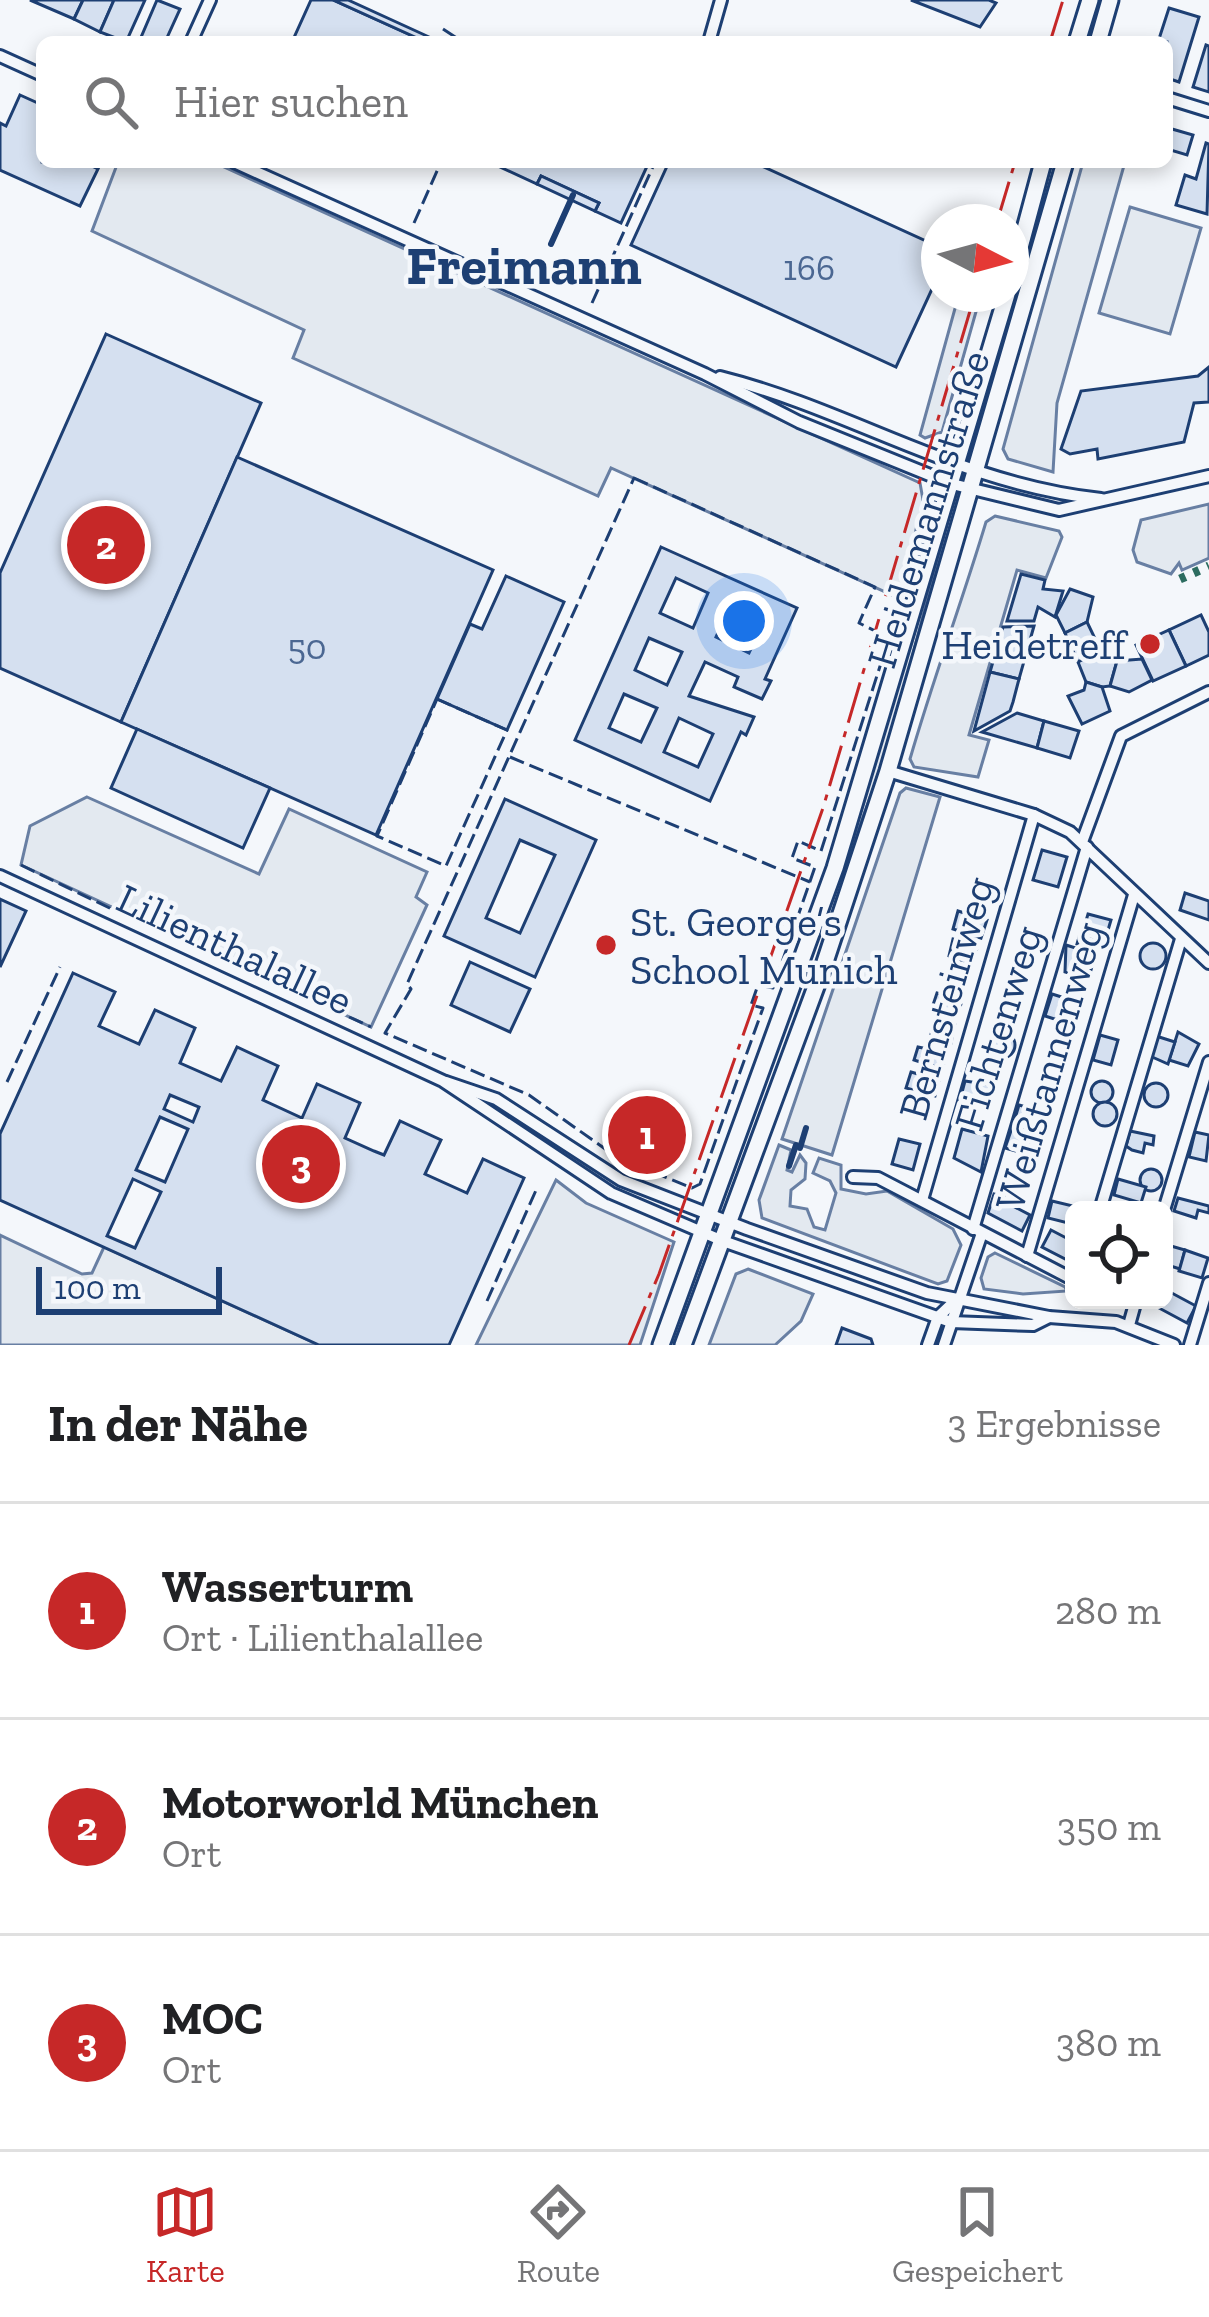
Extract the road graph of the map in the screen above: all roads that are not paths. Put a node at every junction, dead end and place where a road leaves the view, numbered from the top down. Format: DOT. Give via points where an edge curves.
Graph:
graph roads {
  1 [pos="210,0"];
  2 [pos="721,0"];
  3 [pos="1090,0"];
  4 [pos="1110,0"];
  5 [pos="194,36"];
  6 [pos="711,36"];
  7 [pos="1079,36"];
  8 [pos="1100,36"];
  9 [pos="0,56"];
  10 [pos="36,72"];
  11 [pos="1173,100"];
  12 [pos="1209,111"];
  13 [pos="247,168"];
  14 [pos="1041,168"];
  15 [pos="1063,168"];
  16 [pos="1029,214"];
  17 [pos="1002,312"];
  18 [pos="705,374"];
  19 [pos="957,467"];
  20 [pos="978,472"];
  21 [pos="1209,476"];
  22 [pos="952,484"];
  23 [pos="972,490"];
  24 [pos="1104,499"];
  25 [pos="1209,692"];
  26 [pos="888,772"];
  27 [pos="1034,815"];
  28 [pos="1084,844"];
  29 [pos="835,868"];
  30 [pos="854,874"];
  31 [pos="0,876"];
  32 [pos="1134,895"];
  33 [pos="1180,939"];
  34 [pos="1209,963"];
  35 [pos="1209,1061"];
  36 [pos="442,1081"];
  37 [pos="566,1144"];
  38 [pos="558,1157"];
  39 [pos="853,1177"];
  40 [pos="922,1200"];
  41 [pos="1103,1201"];
  42 [pos="1167,1201"];
  43 [pos="711,1214"];
  44 [pos="731,1222"];
  45 [pos="978,1231"];
  46 [pos="704,1232"];
  47 [pos="723,1241"];
  48 [pos="1027,1256"];
  49 [pos="1065,1275"];
  50 [pos="1209,1283"];
  51 [pos="956,1300"];
  52 [pos="1133,1309"];
  53 [pos="938,1317"];
  54 [pos="1049,1317"];
  55 [pos="951,1322"];
  56 [pos="1129,1325"];
  57 [pos="661,1345"];
  58 [pos="683,1345"];
  59 [pos="928,1345"];
  60 [pos="944,1345"];
  61 [pos="1174,1345"];
  62 [pos="1190,1345"];
  1 -- 5 [label="street"];
  2 -- 6 [label="street"];
  3 -- 7 [label="main road"];
  4 -- 8 [label="main road"];
  9 -- 10 [label="street"];
  11 -- 12 [label="street"];
  13 -- 18 [label="street"];
  14 -- 16 [label="main road"];
  15 -- 20 [label="main road, Heidemannstraße"];
  17 -- 19 [label="main road, Heidemannstraße"];
  18 -- 19 [label="street"];
  18 -- 22 [label="street"];
  19 -- 20 [label="street"];
  19 -- 22 [label="main road, Heidemannstraße"];
  20 -- 23 [label="main road, Heidemannstraße"];
  20 -- 24 [label="street"];
  21 -- 24 [label="street"];
  22 -- 23 [label="street"];
  22 -- 29 [label="main road, Heidemannstraße"];
  23 -- 24 [label="street" via="1051,510"];
  23 -- 26 [label="main road, Heidemannstraße"];
  25 -- 28 [label="street, Fichtenweg" via="1121,736"];
  26 -- 27 [label="street"];
  26 -- 30 [label="main road, Heidemannstraße"];
  27 -- 28 [label="street"];
  27 -- 40 [label="street, Bernsteinweg"];
  28 -- 32 [label="street"];
  28 -- 45 [label="street, Fichtenweg"];
  29 -- 30 [label="main road"];
  29 -- 43 [label="main road, Heidemannstraße"];
  30 -- 44 [label="main road, Heidemannstraße"];
  31 -- 36 [label="street, Lilienthalallee"];
  32 -- 33 [label="street"];
  32 -- 48 [label="street, Weißtannenweg"];
  33 -- 34 [label="street"];
  33 -- 41 [label="street"];
  35 -- 42 [label="street"];
  36 -- 37 [label="street, Lilienthalallee" via="479,1090"];
  36 -- 38 [label="street, Lilienthalallee"];
  37 -- 38 [label="street"];
  37 -- 43 [label="street, Lilienthalallee" via="621,1180"];
  38 -- 46 [label="street, Lilienthalallee" via="611,1193"];
  39 -- 40 [label="street" via="878,1178"];
  40 -- 45 [label="street"];
  43 -- 44 [label="street, Lilienthalallee"];
  43 -- 46 [label="main road, Heidemannstraße"];
  44 -- 47 [label="main road, Heidemannstraße"];
  44 -- 51 [label="street, Lilienthalallee"];
  45 -- 48 [label="street"];
  45 -- 51 [label="street, Fichtenweg"];
  46 -- 47 [label="street, Lilienthalallee"];
  46 -- 57 [label="main road, Heidemannstraße"];
  47 -- 53 [label="street, Lilienthalallee"];
  47 -- 58 [label="main road, Heidemannstraße"];
  48 -- 49 [label="street"];
  50 -- 62 [label="street"];
  51 -- 53 [label="street"];
  51 -- 54 [label="street, Lilienthalallee"];
  51 -- 55 [label="street, Fichtenweg"];
  52 -- 56 [label="street"];
  53 -- 55 [label="street, Lilienthalallee"];
  53 -- 59 [label="street"];
  54 -- 55 [label="street, Lilienthalallee" via="1033,1325"];
  54 -- 56 [label="street"];
  55 -- 60 [label="street, Fichtenweg"];
  56 -- 61 [label="street"];
}
